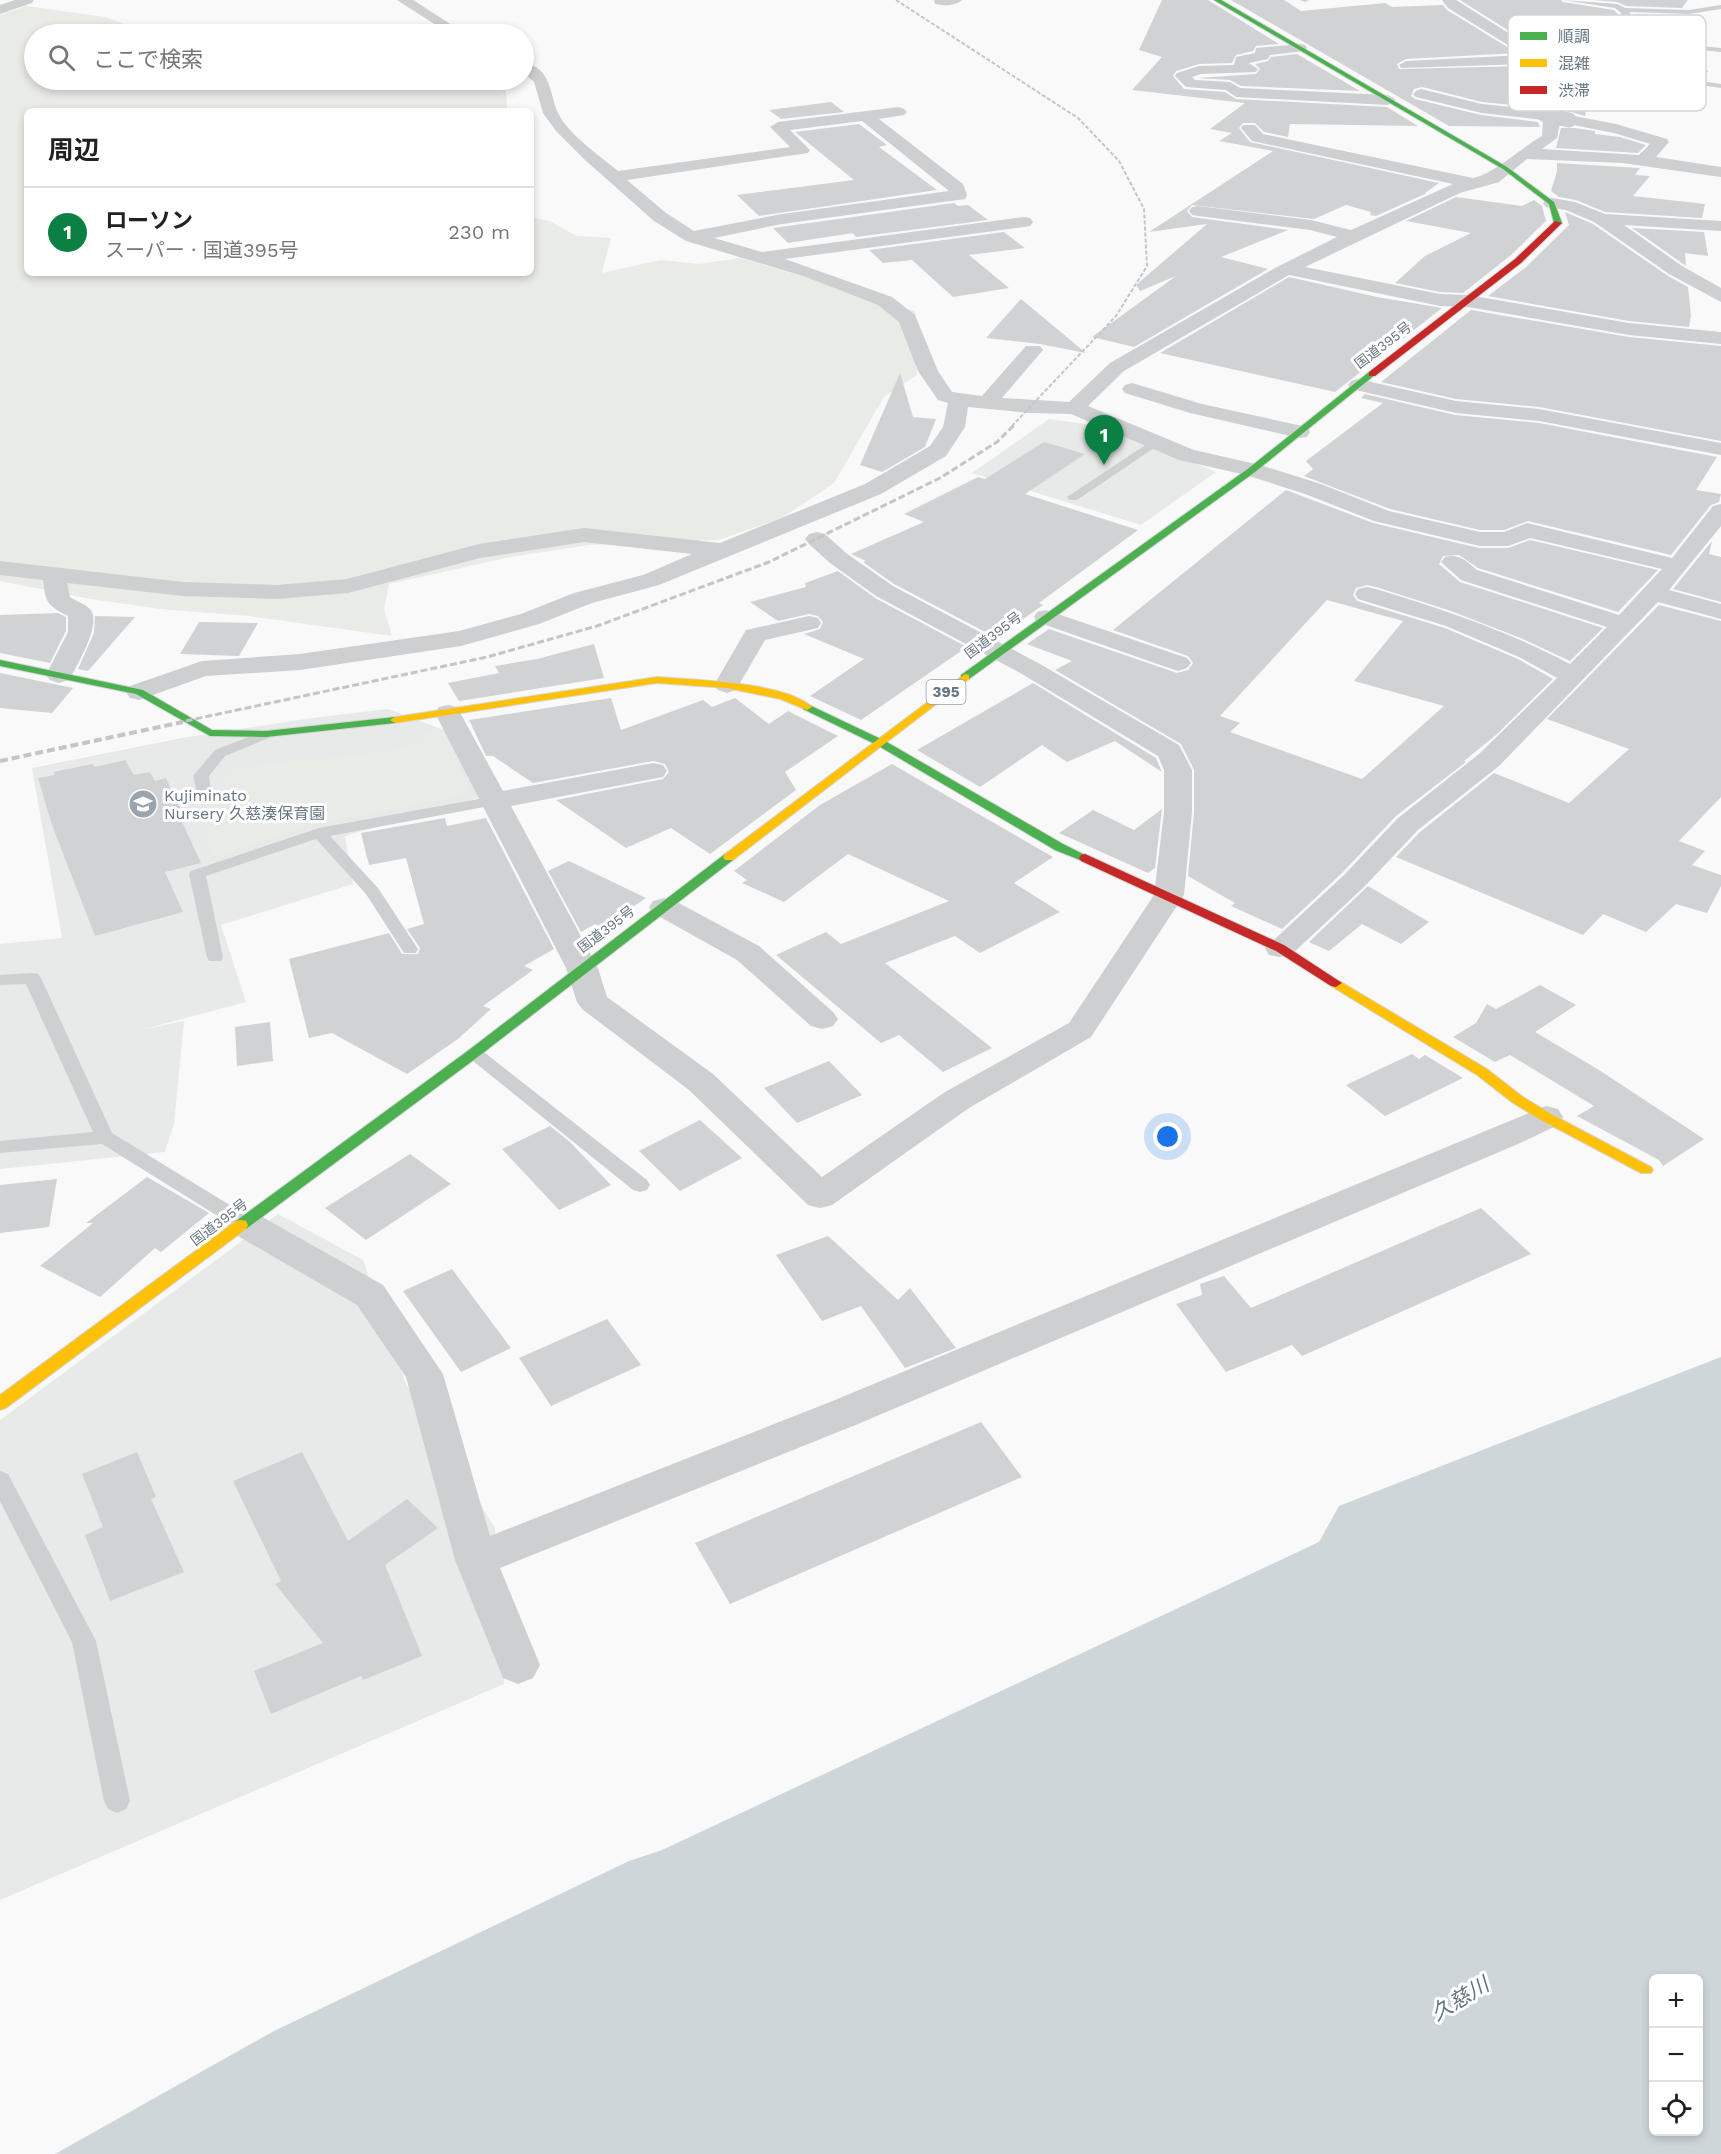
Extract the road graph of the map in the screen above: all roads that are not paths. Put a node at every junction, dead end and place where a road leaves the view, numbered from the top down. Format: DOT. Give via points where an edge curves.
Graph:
graph roads {
  1 [pos="27,0"];
  2 [pos="404,0"];
  3 [pos="955,0"];
  4 [pos="1217,0"];
  5 [pos="1449,0"];
  6 [pos="1568,0"];
  7 [pos="1715,0"];
  8 [pos="940,1"];
  9 [pos="1721,5"];
  10 [pos="0,10"];
  11 [pos="1623,10"];
  12 [pos="1627,15"];
  13 [pos="443,24"];
  14 [pos="1508,39"];
  15 [pos="1300,48"];
  16 [pos="1706,49"];
  17 [pos="1721,50"];
  18 [pos="1508,60"];
  19 [pos="1706,70"];
  20 [pos="1710,71"];
  21 [pos="534,74"];
  22 [pos="1322,79"];
  23 [pos="1356,82"];
  24 [pos="1706,84"];
  25 [pos="1721,86"];
  26 [pos="1388,100"];
  27 [pos="1548,111"];
  28 [pos="899,112"];
  29 [pos="865,116"];
  30 [pos="1249,128"];
  31 [pos="1523,154"];
  32 [pos="1644,159"];
  33 [pos="1505,168"];
  34 [pos="1721,172"];
  35 [pos="614,177"];
  36 [pos="1473,183"];
  37 [pos="1721,183"];
  38 [pos="1721,190"];
  39 [pos="1552,203"];
  40 [pos="1198,212"];
  41 [pos="1601,219"];
  42 [pos="1024,222"];
  43 [pos="1721,226"];
  44 [pos="1353,236"];
  45 [pos="692,237"];
  46 [pos="754,258"];
  47 [pos="1287,269"];
  48 [pos="1721,296"];
  49 [pos="1468,301"];
  50 [pos="1721,338"];
  51 [pos="1033,350"];
  52 [pos="1358,385"];
  53 [pos="1132,389"];
  54 [pos="959,400"];
  55 [pos="987,403"];
  56 [pos="1074,408"];
  57 [pos="1299,432"];
  58 [pos="1156,442"];
  59 [pos="1721,449"];
  60 [pos="1252,470"];
  61 [pos="1073,497"];
  62 [pos="1721,511"];
  63 [pos="817,539"];
  64 [pos="722,550"];
  65 [pos="1454,562"];
  66 [pos="1678,566"];
  67 [pos="0,568"];
  68 [pos="54,575"];
  69 [pos="1652,593"];
  70 [pos="1366,594"];
  71 [pos="1721,612"];
  72 [pos="1046,617"];
  73 [pos="809,623"];
  74 [pos="1623,624"];
  75 [pos="998,651"];
  76 [pos="0,663"];
  77 [pos="1178,663"];
  78 [pos="59,675"];
  79 [pos="1573,676"];
  80 [pos="727,685"];
  81 [pos="139,692"];
  82 [pos="448,713"];
  83 [pos="266,734"];
  84 [pos="881,743"];
  85 [pos="653,771"];
  86 [pos="204,798"];
  87 [pos="495,801"];
  88 [pos="319,833"];
  89 [pos="1169,895"];
  90 [pos="664,907"];
  91 [pos="1281,948"];
  92 [pos="410,950"];
  93 [pos="215,957"];
  94 [pos="582,968"];
  95 [pos="0,980"];
  96 [pos="822,1019"];
  97 [pos="474,1053"];
  98 [pos="1546,1117"];
  99 [pos="105,1137"];
  100 [pos="0,1147"];
  101 [pos="1646,1170"];
  102 [pos="640,1185"];
  103 [pos="244,1223"];
  104 [pos="0,1404"];
  105 [pos="0,1480"];
  106 [pos="476,1560"];
  107 [pos="518,1665"];
  108 [pos="117,1801"];
  1 -- 10 [label="street"];
  2 -- 13 [label="street"];
  3 -- 8 [label="street"];
  4 -- 15 [label="main road"];
  5 -- 14 [label="street"];
  6 -- 11 [label="lane"];
  7 -- 9 [label="lane"];
  9 -- 11 [label="lane" via="1689,12"];
  11 -- 12 [label="lane"];
  15 -- 23 [label="main road"];
  15 -- 26 [label="street" via="1261,51 1263,56 1241,60 1241,65 1258,71 1199,70 1182,76 1191,84 1230,86 1236,92"];
  16 -- 17 [label="lane"];
  18 -- 32 [label="street, bridge" via="1406,65 1421,75 1422,90 1458,106 1545,115 1661,142"];
  19 -- 20 [label="lane"];
  21 -- 35 [label="street" via="547,93 552,117"];
  22 -- 23 [label="street"];
  23 -- 26 [label="main road"];
  24 -- 25 [label="lane"];
  26 -- 33 [label="main road"];
  27 -- 31 [label="street" via="1552,123 1549,138"];
  28 -- 29 [label="street"];
  29 -- 35 [label="street" via="778,127 802,150"];
  29 -- 45 [label="street" via="957,188 959,195 782,219"];
  30 -- 36 [label="street" via="1258,138"];
  31 -- 32 [label="street" via="1584,153"];
  31 -- 33 [label="street"];
  32 -- 34 [label="street"];
  33 -- 36 [label="street" via="1493,178"];
  33 -- 39 [label="main road"];
  35 -- 45 [label="street" via="670,227"];
  36 -- 44 [label="street"];
  37 -- 38 [label="street"];
  39 -- 41 [label="street" via="1582,209"];
  39 -- 49 [label="main road, 国道395号 / 395" via="1558,223"];
  40 -- 44 [label="street" via="1311,225"];
  41 -- 43 [label="street"];
  41 -- 48 [label="street" via="1668,266"];
  42 -- 46 [label="street"];
  44 -- 47 [label="street"];
  45 -- 46 [label="street"];
  46 -- 54 [label="street" via="812,273 885,301 908,319 928,371 945,396"];
  47 -- 49 [label="street" via="1440,300"];
  47 -- 56 [label="street" via="1117,367"];
  49 -- 50 [label="street" via="1629,329"];
  49 -- 52 [label="main road, 国道395号 / 395"];
  51 -- 55 [label="street"];
  52 -- 57 [label="main road, 国道395号 / 395"];
  52 -- 59 [label="street" via="1456,407 1539,415"];
  53 -- 57 [label="street" via="1197,409"];
  54 -- 55 [label="street"];
  54 -- 64 [label="street" via="954,427 938,451 873,489"];
  55 -- 56 [label="street"];
  56 -- 58 [label="street"];
  57 -- 60 [label="main road, 国道395号 / 395"];
  58 -- 60 [label="street"];
  58 -- 61 [label="lane"];
  60 -- 66 [label="street" via="1382,516 1480,539 1508,538 1527,530"];
  60 -- 72 [label="main road, 国道395号 / 395"];
  62 -- 66 [label="street"];
  63 -- 75 [label="street" via="839,562 880,589"];
  64 -- 68 [label="street" via="584,535 479,550 348,586 278,592 183,589"];
  64 -- 81 [label="street" via="651,580 460,638 300,662 202,669"];
  65 -- 74 [label="street" via="1469,575"];
  66 -- 69 [label="street"];
  67 -- 68 [label="street"];
  68 -- 78 [label="street" via="58,601 80,613 80,632"];
  69 -- 71 [label="street"];
  69 -- 74 [label="street"];
  70 -- 79 [label="street" via="1455,621"];
  72 -- 75 [label="main road, 国道395号 / 395"];
  72 -- 77 [label="street"];
  73 -- 80 [label="street" via="755,635"];
  74 -- 79 [label="street"];
  75 -- 84 [label="main road, 国道395号 / 395"];
  75 -- 89 [label="street" via="1169,751 1179,770"];
  76 -- 78 [label="main road"];
  78 -- 81 [label="main road"];
  79 -- 91 [label="street" via="1489,760 1408,824 1354,881"];
  80 -- 82 [label="main road" via="657,680"];
  80 -- 84 [label="main road" via="783,696"];
  81 -- 83 [label="main road" via="210,733"];
  82 -- 83 [label="main road"];
  82 -- 87 [label="street"];
  83 -- 86 [label="lane" via="220,753 201,776"];
  84 -- 89 [label="main road" via="1059,847"];
  84 -- 90 [label="main road, 国道395号 / 395"];
  85 -- 87 [label="street"];
  87 -- 88 [label="lane"];
  87 -- 94 [label="street"];
  88 -- 92 [label="lane" via="372,891"];
  88 -- 93 [label="lane" via="197,874"];
  89 -- 91 [label="main road"];
  89 -- 94 [label="street" via="1080,1030 957,1100 820,1196 701,1082 593,1002"];
  90 -- 94 [label="main road, 国道395号 / 395"];
  90 -- 96 [label="street" via="748,953"];
  91 -- 98 [label="main road" via="1482,1072"];
  94 -- 97 [label="main road, 国道395号 / 395"];
  95 -- 99 [label="lane" via="33,978"];
  97 -- 102 [label="lane"];
  97 -- 103 [label="main road, 国道395号 / 395"];
  98 -- 101 [label="main road"];
  98 -- 106 [label="street" via="844,1413"];
  99 -- 100 [label="lane"];
  99 -- 103 [label="lane"];
  103 -- 104 [label="main road, 国道395号 / 395"];
  103 -- 106 [label="street" via="370,1295 424,1374"];
  105 -- 108 [label="lane" via="84,1641"];
  106 -- 107 [label="street"];
}
